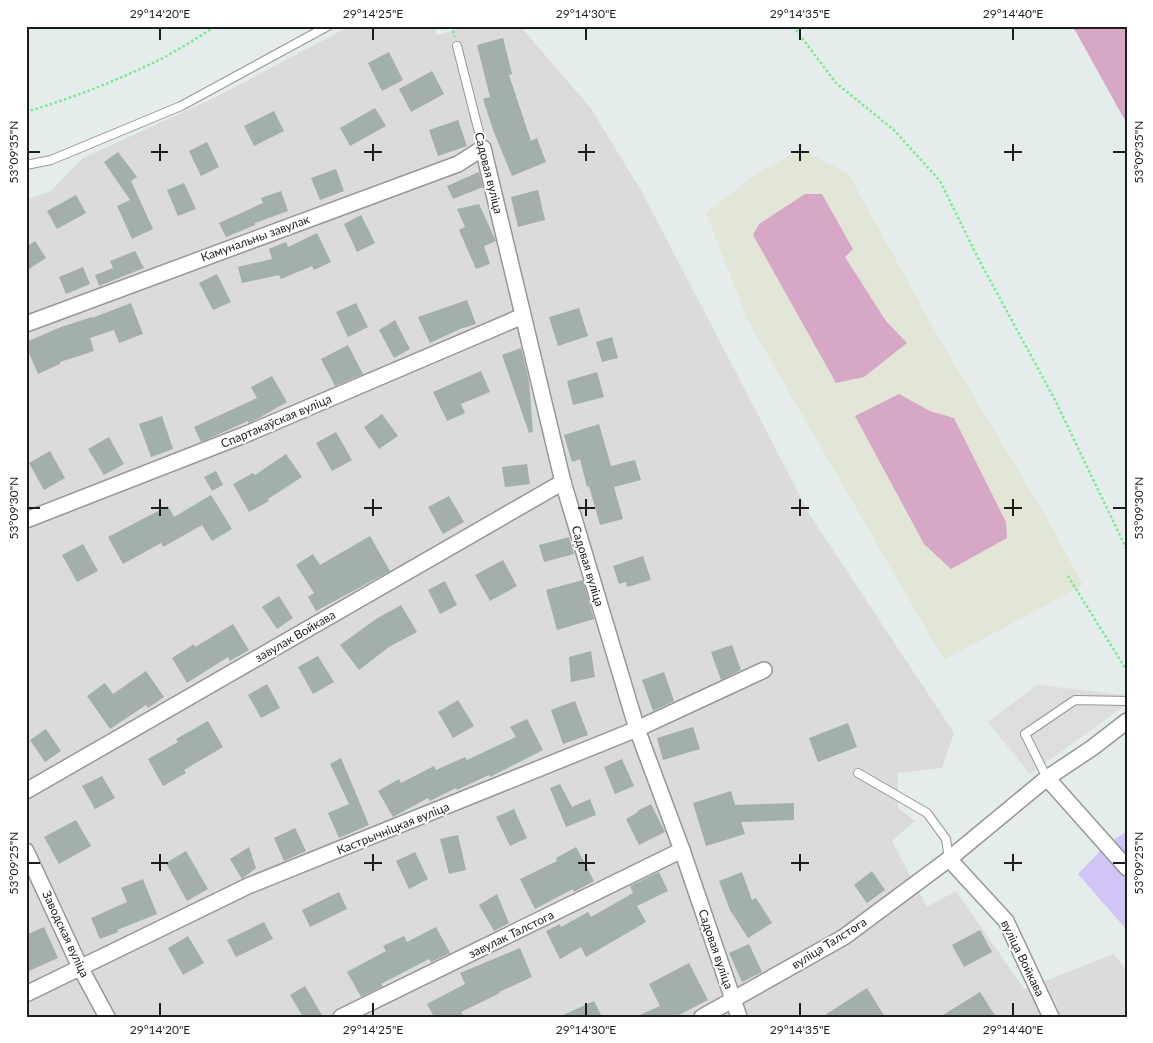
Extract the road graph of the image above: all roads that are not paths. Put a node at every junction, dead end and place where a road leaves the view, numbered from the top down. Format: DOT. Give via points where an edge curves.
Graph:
graph roads {
  1 [pos="328,26"];
  2 [pos="457,46"];
  3 [pos="483,148"];
  4 [pos="26,165"];
  5 [pos="523,316"];
  6 [pos="26,324"];
  7 [pos="563,482"];
  8 [pos="26,520"];
  9 [pos="764,670"];
  10 [pos="1127,701"];
  11 [pos="1127,721"];
  12 [pos="636,729"];
  13 [pos="858,774"];
  14 [pos="1047,778"];
  15 [pos="26,791"];
  16 [pos="682,850"];
  17 [pos="26,851"];
  18 [pos="949,859"];
  19 [pos="1127,868"];
  20 [pos="80,967"];
  21 [pos="26,994"];
  22 [pos="734,1000"];
  23 [pos="107,1017"];
  24 [pos="341,1017"];
  25 [pos="702,1017"];
  26 [pos="739,1017"];
  27 [pos="1051,1017"];
  1 -- 4 [label="lane" via="181,106 51,160"];
  2 -- 3 [label="lane, Садовая вуліца"];
  3 -- 5 [label="street, Садовая вуліца"];
  3 -- 6 [label="street, Камунальны завулак" via="458,164"];
  5 -- 7 [label="street, Садовая вуліца"];
  5 -- 8 [label="street, Спартакаўская вуліца" via="244,435"];
  7 -- 12 [label="street, Садовая вуліца"];
  7 -- 15 [label="street, завулак Войкава"];
  9 -- 12 [label="street, Кастрычніцкая вуліца"];
  10 -- 14 [label="lane" via="1075,700 1026,734"];
  11 -- 14 [label="street, вуліца Талстога"];
  12 -- 16 [label="street, Садовая вуліца"];
  12 -- 20 [label="street, Кастрычніцкая вуліца" via="248,886"];
  13 -- 18 [label="lane" via="927,813 946,839"];
  14 -- 18 [label="street, вуліца Талстога"];
  14 -- 19 [label="street"];
  16 -- 22 [label="street, Садовая вуліца"];
  16 -- 24 [label="street, завулак Талстога"];
  17 -- 20 [label="street, Заводская вуліца"];
  18 -- 22 [label="street, вуліца Талстога" via="844,937"];
  18 -- 27 [label="street, вуліца Войкава" via="1006,921"];
  20 -- 21 [label="street, Кастрычніцкая вуліца"];
  20 -- 23 [label="street, Заводская вуліца"];
  22 -- 25 [label="street, вуліца Талстога"];
  22 -- 26 [label="street, Садовая вуліца"];
}
